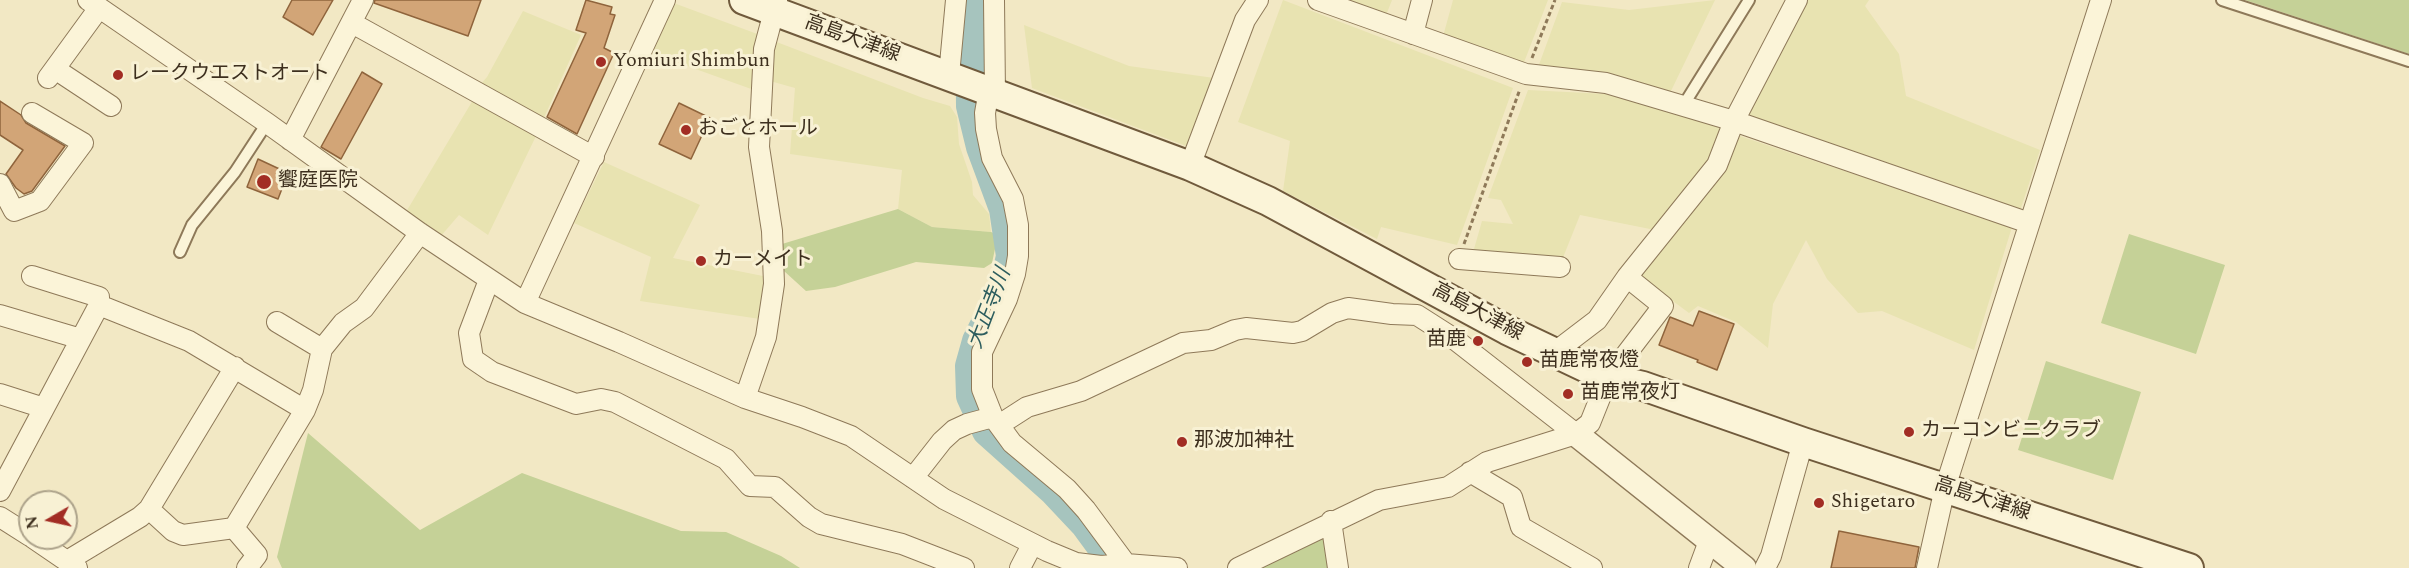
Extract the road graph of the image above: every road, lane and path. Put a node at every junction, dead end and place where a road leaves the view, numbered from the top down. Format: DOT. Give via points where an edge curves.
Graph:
graph roads {
  1 [pos="363,0"];
  2 [pos="664,0"];
  3 [pos="744,0"];
  4 [pos="956,0"];
  5 [pos="994,0"];
  6 [pos="1258,0"];
  7 [pos="1318,0"];
  8 [pos="1422,0"];
  9 [pos="1555,0"];
  10 [pos="1749,0"];
  11 [pos="1797,0"];
  12 [pos="2102,0"];
  13 [pos="2222,0"];
  14 [pos="94,4"];
  15 [pos="776,6"];
  16 [pos="352,23"];
  17 [pos="1413,34"];
  18 [pos="2409,61"];
  19 [pos="1526,74"];
  20 [pos="976,85"];
  21 [pos="111,106"];
  22 [pos="1683,106"];
  23 [pos="32,113"];
  24 [pos="1734,121"];
  25 [pos="267,123"];
  26 [pos="290,140"];
  27 [pos="594,157"];
  28 [pos="1190,166"];
  29 [pos="0,184"];
  30 [pos="2029,223"];
  31 [pos="420,232"];
  32 [pos="180,252"];
  33 [pos="1459,260"];
  34 [pos="1560,267"];
  35 [pos="32,276"];
  36 [pos="1627,277"];
  37 [pos="489,280"];
  38 [pos="525,303"];
  39 [pos="99,305"];
  40 [pos="0,315"];
  41 [pos="277,322"];
  42 [pos="81,339"];
  43 [pos="322,350"];
  44 [pos="1555,352"];
  45 [pos="235,367"];
  46 [pos="1608,378"];
  47 [pos="0,394"];
  48 [pos="745,398"];
  49 [pos="44,408"];
  50 [pos="305,410"];
  51 [pos="988,421"];
  52 [pos="1575,434"];
  53 [pos="1803,442"];
  54 [pos="1470,472"];
  55 [pos="913,478"];
  56 [pos="1945,488"];
  57 [pos="0,491"];
  58 [pos="148,509"];
  59 [pos="0,517"];
  60 [pos="1331,521"];
  61 [pos="234,528"];
  62 [pos="18,529"];
  63 [pos="1709,541"];
  64 [pos="1032,545"];
  65 [pos="51,550"];
  66 [pos="72,564"];
  67 [pos="1111,566"];
  68 [pos="247,568"];
  69 [pos="964,568"];
  70 [pos="1020,568"];
  71 [pos="1177,568"];
  72 [pos="1238,568"];
  73 [pos="1338,568"];
  74 [pos="1590,568"];
  75 [pos="1699,568"];
  76 [pos="1744,568"];
  77 [pos="1765,568"];
  78 [pos="1927,568"];
  79 [pos="2189,568"];
  1 -- 16 [label="street"];
  2 -- 27 [label="street"];
  3 -- 15 [label="main road, 高島大津線"];
  4 -- 20 [label="street"];
  5 -- 20 [label="street"];
  6 -- 28 [label="street" via="1245,20"];
  7 -- 17 [label="street"];
  8 -- 17 [label="street"];
  9 -- 19 [label="path"];
  10 -- 22 [label="lane"];
  11 -- 24 [label="street"];
  12 -- 30 [label="street"];
  13 -- 18 [label="lane"];
  14 -- 21 [label="street" via="51,73"];
  14 -- 25 [label="street"];
  15 -- 20 [label="main road, 高島大津線"];
  15 -- 48 [label="street" via="764,50 759,147 772,231 774,284 766,337"];
  16 -- 26 [label="street"];
  16 -- 27 [label="street"];
  17 -- 19 [label="street"];
  19 -- 22 [label="street" via="1606,83"];
  19 -- 33 [label="path"];
  20 -- 28 [label="main road, 高島大津線"];
  20 -- 51 [label="street" via="992,158 1013,199 1018,225 1015,274 981,352"];
  22 -- 24 [label="street"];
  23 -- 29 [label="street" via="82,142 40,201 14,211"];
  24 -- 30 [label="street"];
  24 -- 36 [label="street" via="1717,165"];
  25 -- 26 [label="street"];
  25 -- 32 [label="lane" via="235,172 192,225"];
  26 -- 31 [label="street"];
  27 -- 38 [label="street"];
  28 -- 44 [label="main road, 高島大津線" via="1268,201"];
  30 -- 56 [label="street"];
  31 -- 37 [label="street"];
  31 -- 43 [label="street" via="364,308 343,322"];
  33 -- 34 [label="street"];
  35 -- 39 [label="street" via="99,297"];
  36 -- 44 [label="street" via="1597,320"];
  36 -- 46 [label="street" via="1663,306"];
  37 -- 38 [label="street"];
  37 -- 69 [label="street" via="469,333 473,359 492,372 576,404 601,399 615,402 726,459 750,486 775,487 821,524 902,544"];
  38 -- 48 [label="street"];
  39 -- 42 [label="street"];
  39 -- 45 [label="street" via="189,341"];
  40 -- 42 [label="street"];
  41 -- 43 [label="street"];
  42 -- 49 [label="street"];
  43 -- 50 [label="street"];
  44 -- 46 [label="main road, 高島大津線"];
  45 -- 50 [label="street"];
  45 -- 58 [label="street"];
  46 -- 52 [label="street" via="1590,423"];
  46 -- 53 [label="main road, 高島大津線" via="1643,386"];
  47 -- 49 [label="street"];
  48 -- 55 [label="street" via="851,436"];
  49 -- 57 [label="street"];
  50 -- 61 [label="street"];
  51 -- 52 [label="street" via="1081,391 1183,344 1246,328 1293,333 1347,308 1417,315 1453,338"];
  51 -- 55 [label="street" via="954,430"];
  51 -- 67 [label="street" via="1086,510"];
  52 -- 54 [label="street" via="1487,462"];
  52 -- 63 [label="street"];
  53 -- 56 [label="main road, 高島大津線"];
  53 -- 77 [label="street"];
  54 -- 60 [label="street" via="1448,487 1379,500"];
  54 -- 74 [label="street" via="1512,497 1521,527"];
  55 -- 64 [label="street" via="944,499"];
  56 -- 78 [label="street"];
  56 -- 79 [label="main road, 高島大津線"];
  58 -- 61 [label="street" via="183,535"];
  58 -- 66 [label="street"];
  59 -- 62 [label="street"];
  60 -- 72 [label="street"];
  60 -- 73 [label="street"];
  61 -- 68 [label="street" via="257,555"];
  63 -- 75 [label="street"];
  63 -- 76 [label="street"];
  64 -- 67 [label="street" via="1076,563"];
  64 -- 70 [label="street"];
  65 -- 66 [label="street"];
  67 -- 71 [label="street"];
}
